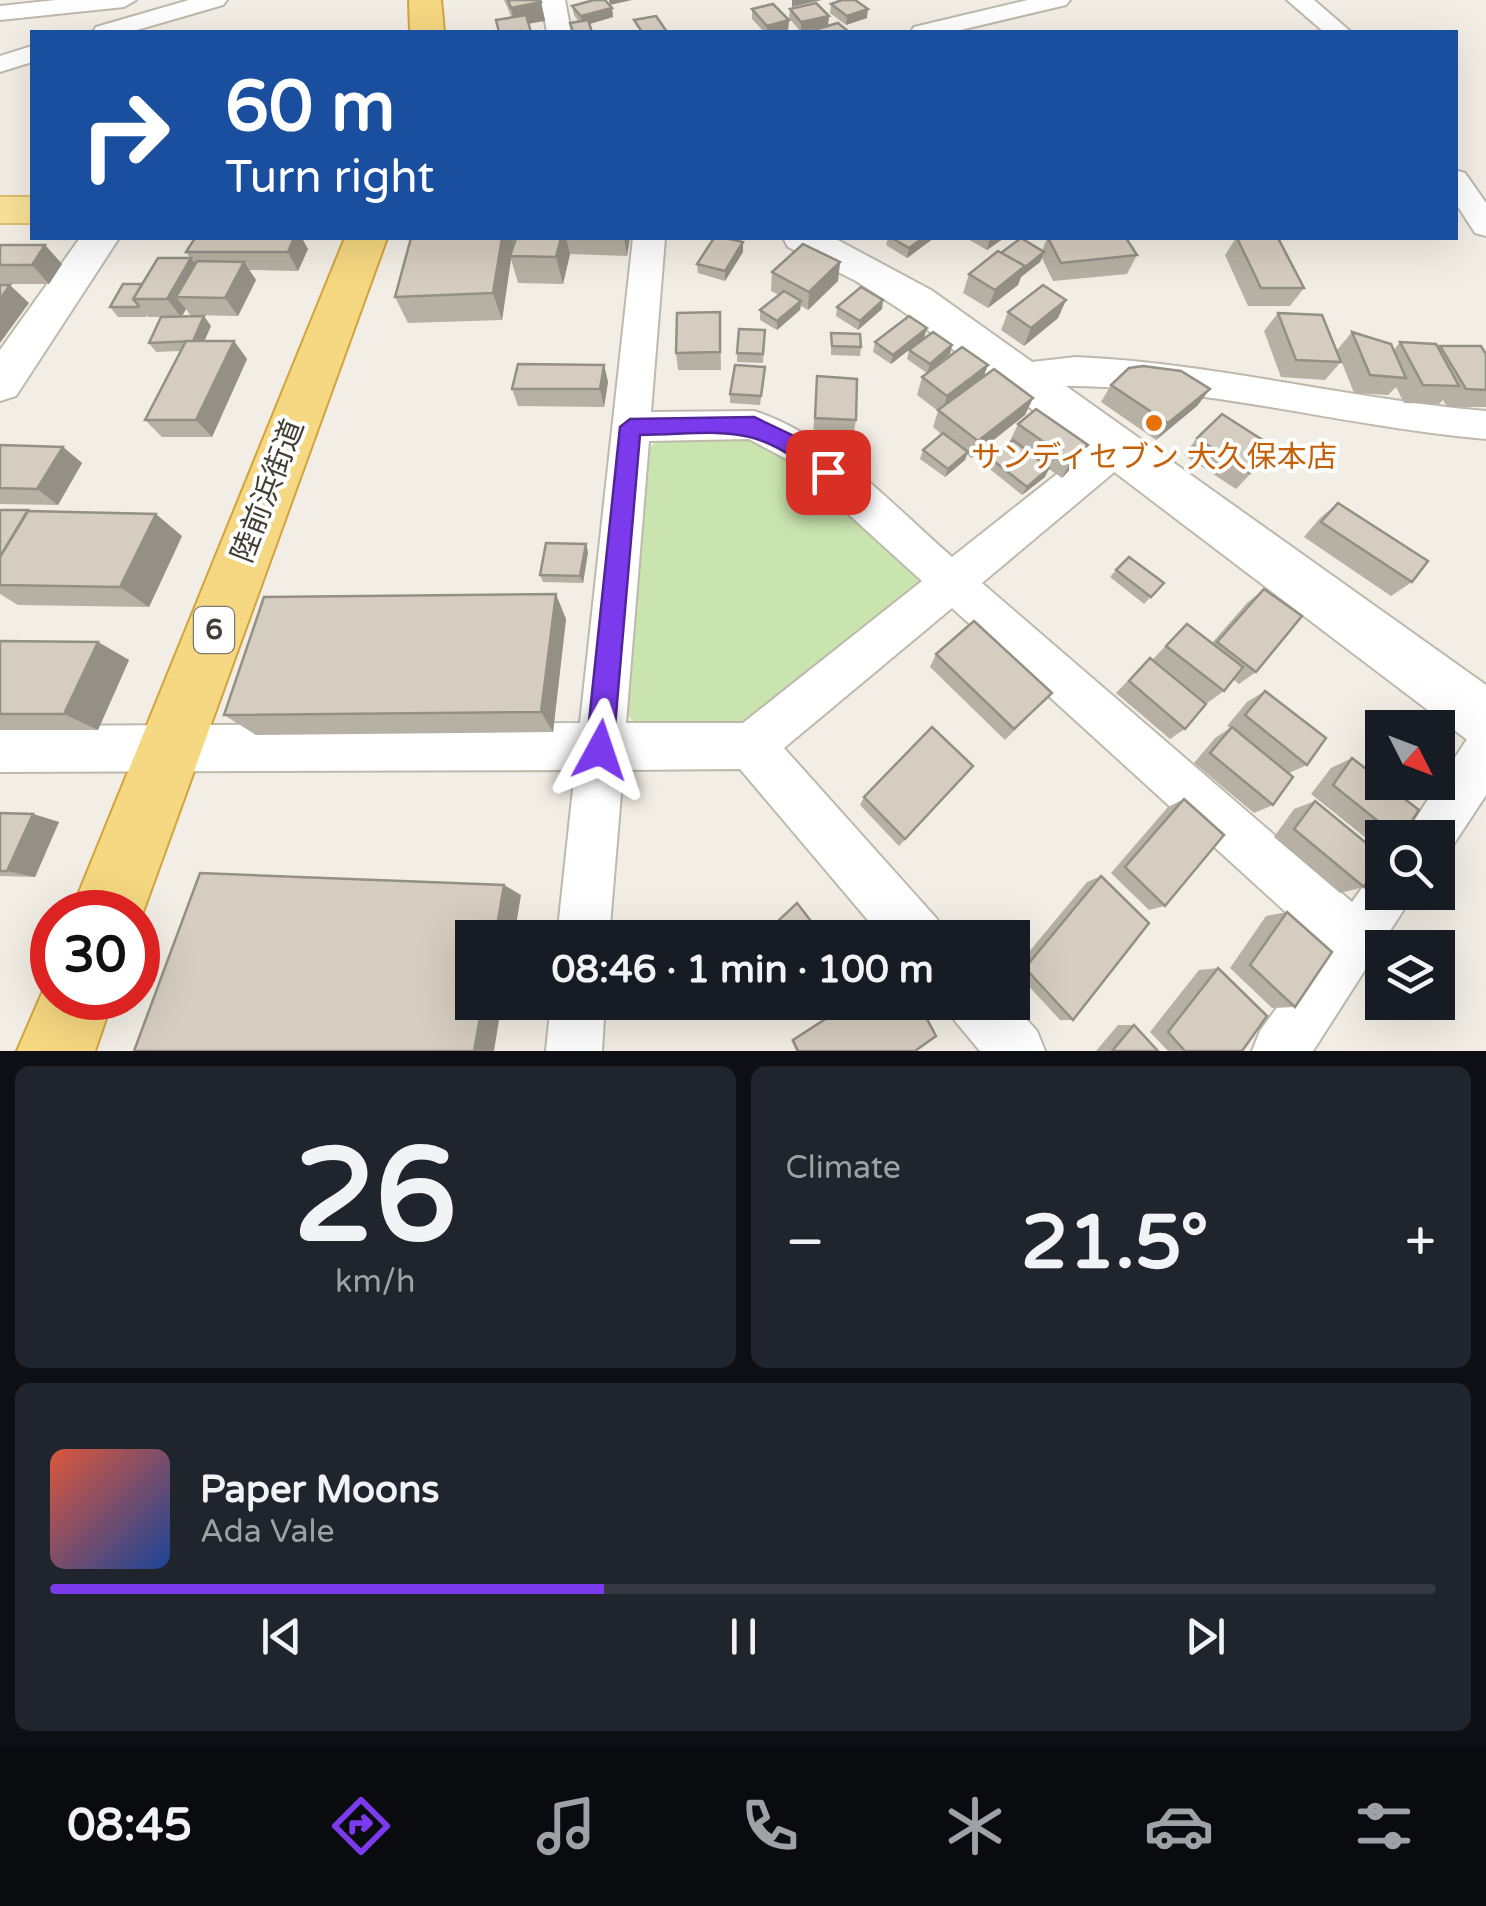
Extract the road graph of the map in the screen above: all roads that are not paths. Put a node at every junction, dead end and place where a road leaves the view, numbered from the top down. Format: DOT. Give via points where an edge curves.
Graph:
graph roads {
  1 [pos="124,0"];
  2 [pos="215,0"];
  3 [pos="425,0"];
  4 [pos="553,0"];
  5 [pos="1058,0"];
  6 [pos="1299,0"];
  7 [pos="0,13"];
  8 [pos="113,30"];
  9 [pos="427,30"];
  10 [pos="559,30"];
  11 [pos="930,30"];
  12 [pos="1336,30"];
  13 [pos="30,55"];
  14 [pos="0,64"];
  15 [pos="1468,187"];
  16 [pos="0,210"];
  17 [pos="30,210"];
  18 [pos="1486,226"];
  19 [pos="99,240"];
  20 [pos="365,240"];
  21 [pos="649,240"];
  22 [pos="806,240"];
  23 [pos="1016,374"];
  24 [pos="0,384"];
  25 [pos="1486,424"];
  26 [pos="630,427"];
  27 [pos="1118,447"];
  28 [pos="953,584"];
  29 [pos="1486,719"];
  30 [pos="751,746"];
  31 [pos="0,750"];
  32 [pos="167,750"];
  33 [pos="600,750"];
  34 [pos="1486,754"];
  35 [pos="1440,820"];
  36 [pos="115,890"];
  37 [pos="1378,910"];
  38 [pos="585,920"];
  39 [pos="902,920"];
  40 [pos="1356,941"];
  41 [pos="68,1020"];
  42 [pos="577,1020"];
  43 [pos="989,1020"];
  44 [pos="56,1051"];
  45 [pos="574,1051"];
  46 [pos="1016,1051"];
  47 [pos="1280,1051"];
  1 -- 7 [label="street"];
  2 -- 8 [label="street"];
  3 -- 9 [label="highway"];
  4 -- 10 [label="street"];
  5 -- 11 [label="street"];
  6 -- 12 [label="street"];
  13 -- 14 [label="street"];
  15 -- 18 [label="street"];
  16 -- 17 [label="main road"];
  19 -- 24 [label="street"];
  20 -- 32 [label="highway, 陸前浜街道 / 6"];
  21 -- 26 [label="street"];
  22 -- 23 [label="street" via="870,271"];
  23 -- 25 [label="street" via="1064,368 1126,372"];
  23 -- 27 [label="street"];
  26 -- 28 [label="street" via="754,425 803,450"];
  26 -- 33 [label="street"];
  27 -- 28 [label="street"];
  27 -- 29 [label="street"];
  28 -- 30 [label="street"];
  28 -- 40 [label="street"];
  30 -- 33 [label="street"];
  30 -- 39 [label="street"];
  31 -- 32 [label="street"];
  32 -- 33 [label="street"];
  32 -- 36 [label="highway, 陸前浜街道 / 6"];
  33 -- 38 [label="street"];
  34 -- 35 [label="street"];
  37 -- 40 [label="street"];
  40 -- 47 [label="street"];
  41 -- 44 [label="highway"];
  42 -- 45 [label="street"];
  43 -- 46 [label="street"];
}
